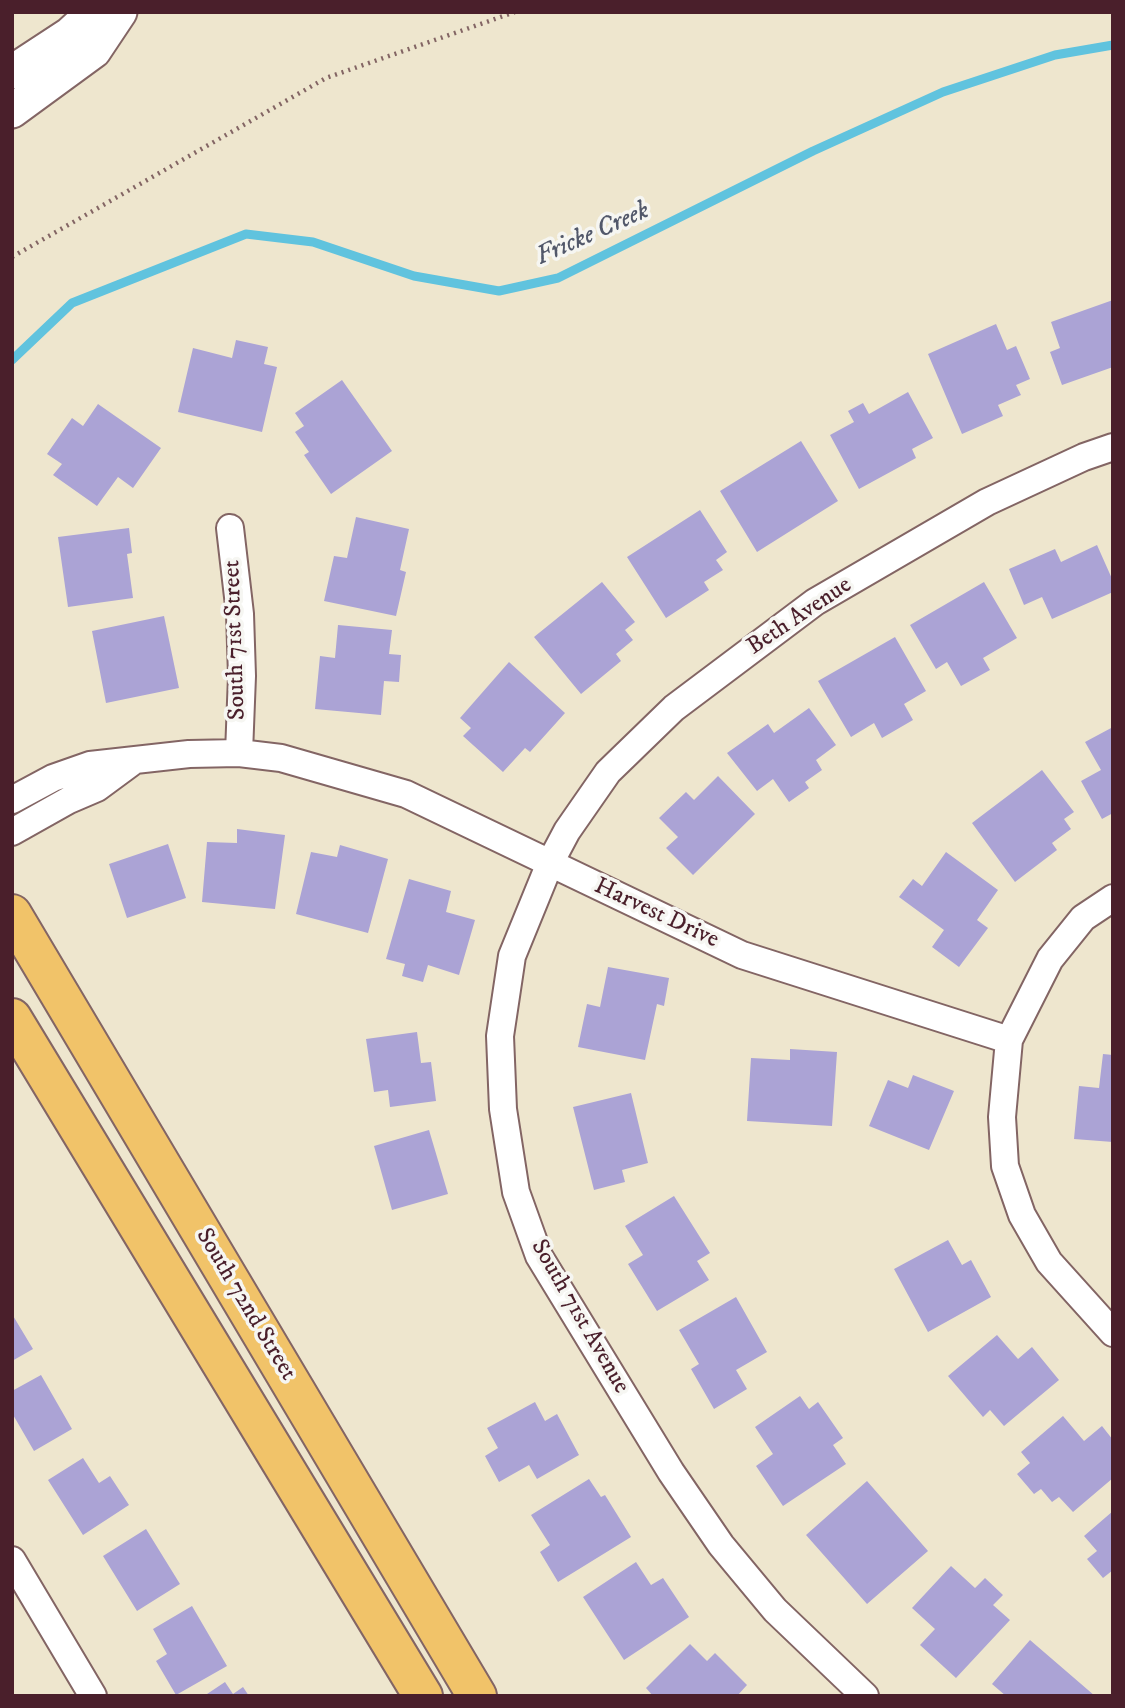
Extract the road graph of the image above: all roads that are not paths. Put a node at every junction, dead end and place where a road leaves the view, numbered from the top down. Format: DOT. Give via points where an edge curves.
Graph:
graph roads {
  1 [pos="94,12"];
  2 [pos="120,12"];
  3 [pos="16,89"];
  4 [pos="1113,447"];
  5 [pos="230,527"];
  6 [pos="239,753"];
  7 [pos="135,760"];
  8 [pos="12,800"];
  9 [pos="12,832"];
  10 [pos="550,863"];
  11 [pos="1113,898"];
  12 [pos="12,914"];
  13 [pos="12,1018"];
  14 [pos="1009,1040"];
  15 [pos="1113,1333"];
  16 [pos="12,1560"];
  17 [pos="87,1685"];
  18 [pos="423,1696"];
  19 [pos="477,1696"];
  20 [pos="865,1696"];
  1 -- 3 [label="street"];
  2 -- 3 [label="street" via="94,51"];
  4 -- 10 [label="street, Beth Avenue" via="987,502 815,602 674,708 608,772"];
  5 -- 6 [label="street, South 71st Street" via="240,614"];
  6 -- 7 [label="street, Harvest Drive"];
  6 -- 10 [label="street, Harvest Drive" via="281,758 406,794"];
  7 -- 8 [label="street, Harvest Drive" via="90,765"];
  7 -- 9 [label="street, Harvest Drive" via="97,788"];
  10 -- 14 [label="street, Harvest Drive" via="742,955"];
  10 -- 20 [label="street, South 71st Avenue" via="512,956 500,1036 503,1109 516,1192 539,1256 721,1545 775,1610"];
  11 -- 14 [label="street" via="1083,918 1050,959"];
  12 -- 19 [label="main road, South 72nd Street"];
  13 -- 18 [label="main road, South 72nd Street"];
  14 -- 15 [label="street" via="1002,1117 1005,1166 1022,1215 1049,1262"];
  16 -- 17 [label="street"];
}
